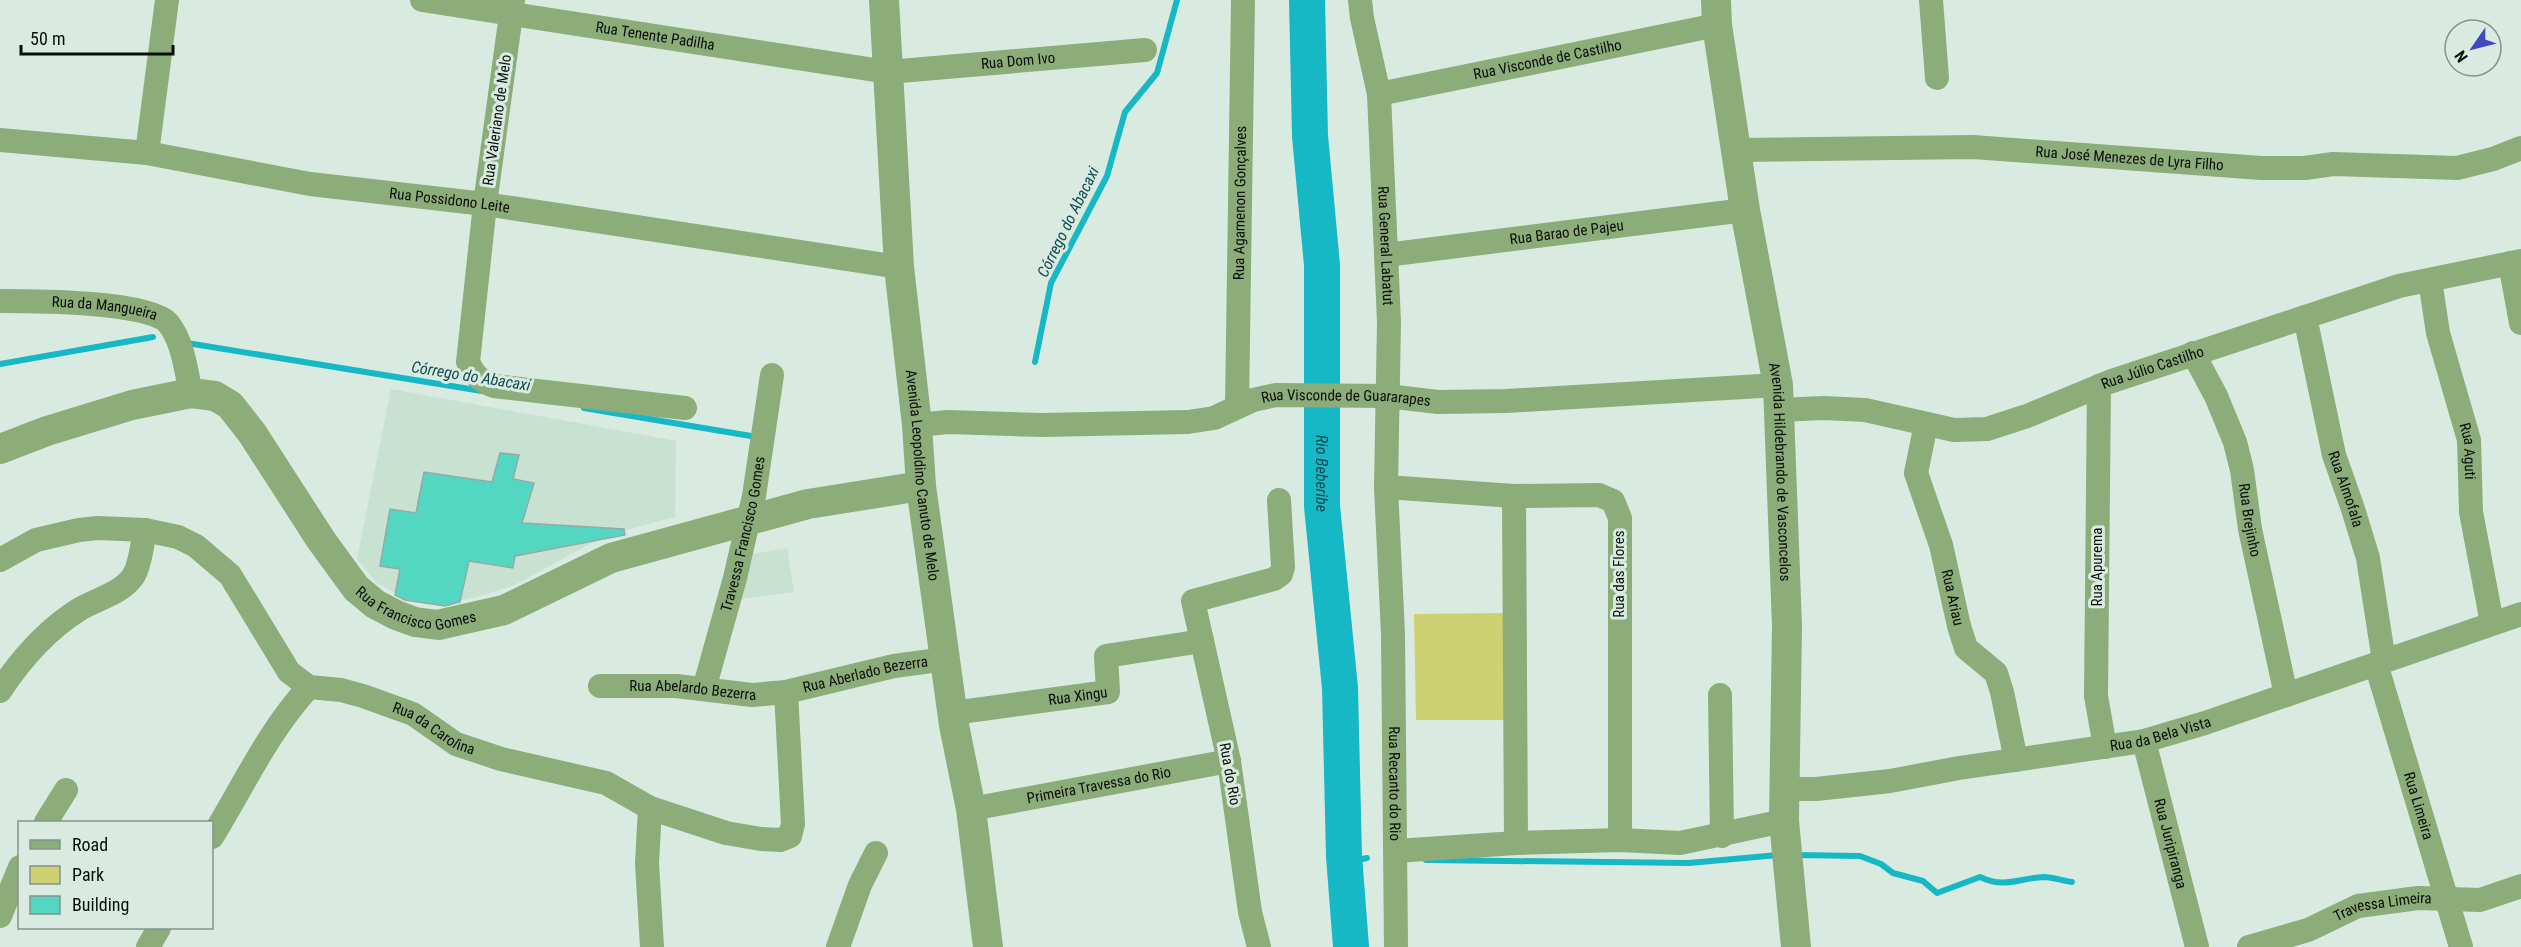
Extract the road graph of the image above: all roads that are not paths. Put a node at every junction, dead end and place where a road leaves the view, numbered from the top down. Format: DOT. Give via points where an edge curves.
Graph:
graph roads {
  1 [pos="167,0"];
  2 [pos="422,0"];
  3 [pos="884,0"];
  4 [pos="1243,0"];
  5 [pos="1360,0"];
  6 [pos="1931,0"];
  7 [pos="513,7"];
  8 [pos="1717,13"];
  9 [pos="1145,50"];
  10 [pos="888,72"];
  11 [pos="1937,78"];
  12 [pos="1379,94"];
  13 [pos="0,140"];
  14 [pos="2521,148"];
  15 [pos="1736,150"];
  16 [pos="147,153"];
  17 [pos="485,204"];
  18 [pos="1745,210"];
  19 [pos="1386,255"];
  20 [pos="2515,262"];
  21 [pos="899,267"];
  22 [pos="2430,280"];
  23 [pos="0,301"];
  24 [pos="2305,316"];
  25 [pos="2521,323"];
  26 [pos="2193,353"];
  27 [pos="772,375"];
  28 [pos="2099,386"];
  29 [pos="191,393"];
  30 [pos="1387,396"];
  31 [pos="1779,397"];
  32 [pos="1237,407"];
  33 [pos="685,408"];
  34 [pos="1926,424"];
  35 [pos="917,425"];
  36 [pos="0,449"];
  37 [pos="921,486"];
  38 [pos="1386,487"];
  39 [pos="1514,496"];
  40 [pos="1279,500"];
  41 [pos="748,521"];
  42 [pos="145,530"];
  43 [pos="0,560"];
  44 [pos="2521,614"];
  45 [pos="2492,622"];
  46 [pos="1202,641"];
  47 [pos="946,659"];
  48 [pos="2380,663"];
  49 [pos="600,686"];
  50 [pos="309,687"];
  51 [pos="704,689"];
  52 [pos="0,691"];
  53 [pos="786,692"];
  54 [pos="1720,695"];
  55 [pos="2286,695"];
  56 [pos="953,713"];
  57 [pos="2144,741"];
  58 [pos="2105,747"];
  59 [pos="2016,760"];
  60 [pos="1229,761"];
  61 [pos="1784,789"];
  62 [pos="66,790"];
  63 [pos="650,808"];
  64 [pos="970,809"];
  65 [pos="47,821"];
  66 [pos="213,835"];
  67 [pos="1722,836"];
  68 [pos="1620,840"];
  69 [pos="1516,843"];
  70 [pos="1786,844"];
  71 [pos="1396,851"];
  72 [pos="876,853"];
  73 [pos="18,872"];
  74 [pos="2521,886"];
  75 [pos="2447,899"];
  76 [pos="0,916"];
  77 [pos="158,929"];
  78 [pos="148,947"];
  79 [pos="652,947"];
  80 [pos="838,947"];
  81 [pos="988,947"];
  82 [pos="1259,947"];
  83 [pos="1395,947"];
  84 [pos="1796,947"];
  85 [pos="2197,947"];
  86 [pos="2249,947"];
  87 [pos="2461,947"];
  1 -- 16 [label="street"];
  2 -- 7 [label="street, Rua Tenente Padilha"];
  3 -- 10 [label="street, Avenida Leopoldino Canuto de Melo"];
  4 -- 32 [label="street, Rua Agamenon Gonçalves"];
  5 -- 12 [label="street, Rua General Labatut"];
  6 -- 11 [label="street"];
  7 -- 10 [label="street, Rua Tenente Padilha"];
  7 -- 17 [label="street, Rua Valeriano de Melo"];
  8 -- 12 [label="street, Rua Visconde de Castilho"];
  8 -- 15 [label="street, Avenida Hildebrando de Vasconcelos"];
  9 -- 10 [label="street, Rua Dom Ivo"];
  10 -- 21 [label="street, Avenida Leopoldino Canuto de Melo"];
  12 -- 19 [label="street, Rua General Labatut"];
  13 -- 16 [label="street, Rua Possidono Leite"];
  14 -- 15 [label="street, Rua José Menezes de Lyra Filho" via="2457,168 2333,164 2261,168 1973,147"];
  15 -- 18 [label="street, Avenida Hildebrando de Vasconcelos"];
  16 -- 17 [label="street, Rua Possidono Leite" via="310,184"];
  17 -- 21 [label="street, Rua Possidono Leite"];
  17 -- 33 [label="street, Rua Valeriano de Melo" via="469,347 472,373 494,386"];
  18 -- 19 [label="street, Rua Barao de Pajeu"];
  18 -- 31 [label="street, Avenida Hildebrando de Vasconcelos"];
  19 -- 30 [label="street, Rua General Labatut"];
  20 -- 22 [label="street, Rua Júlio Castilho"];
  20 -- 25 [label="street"];
  21 -- 35 [label="street, Avenida Leopoldino Canuto de Melo"];
  22 -- 24 [label="street, Rua Júlio Castilho"];
  22 -- 45 [label="street, Rua Aguti" via="2438,333 2469,440 2471,512"];
  23 -- 29 [label="street, Rua da Mangueira" via="103,306 155,314 167,321 176,335"];
  24 -- 26 [label="street, Rua Júlio Castilho"];
  24 -- 48 [label="street, Rua Almofala" via="2334,455 2368,558"];
  26 -- 28 [label="street, Rua Júlio Castilho"];
  26 -- 55 [label="street, Rua Brejinho" via="2235,442"];
  27 -- 41 [label="street, Travessa Francisco Gomes"];
  28 -- 34 [label="street, Rua Júlio Castilho" via="1987,429 1954,430"];
  28 -- 58 [label="street, Rua Apurema" via="2096,696"];
  29 -- 36 [label="street, Rua Francisco Gomes" via="132,405"];
  29 -- 41 [label="street, Rua Francisco Gomes" via="215,396 230,405 356,588 375,604 415,622 438,625 504,610 611,558"];
  30 -- 31 [label="street, Rua Visconde de Guararapes" via="1422,401"];
  30 -- 32 [label="street, Rua Visconde de Guararapes" via="1276,395"];
  30 -- 38 [label="street, Rua Recanto do Rio"];
  31 -- 34 [label="street, Rua Júlio Castilho"];
  31 -- 61 [label="street, Avenida Hildebrando de Vasconcelos" via="1787,626"];
  32 -- 35 [label="street, Rua Visconde de Guararapes" via="1200,421 1168,423"];
  34 -- 59 [label="street, Rua Ariau" via="1916,473 1941,545 1962,637 1972,655 1996,673"];
  35 -- 37 [label="street, Avenida Leopoldino Canuto de Melo"];
  37 -- 41 [label="street, Rua Francisco Gomes" via="808,504"];
  37 -- 47 [label="street, Avenida Leopoldino Canuto de Melo"];
  38 -- 39 [label="street, Rua das Flores"];
  38 -- 71 [label="street, Rua Recanto do Rio"];
  39 -- 68 [label="street, Rua das Flores" via="1599,495 1613,501 1620,518"];
  39 -- 69 [label="street"];
  40 -- 46 [label="street, Rua do Rio" via="1281,574 1193,601"];
  41 -- 51 [label="street, Travessa Francisco Gomes"];
  42 -- 43 [label="street" via="98,528 57,534 28,543"];
  42 -- 50 [label="street" via="178,537 196,546 230,575 290,672"];
  42 -- 52 [label="street" via="134,574 110,594 51,630 17,665"];
  44 -- 45 [label="street, Rua da Bela Vista"];
  45 -- 48 [label="street, Rua da Bela Vista"];
  46 -- 56 [label="street, Rua Xingu" via="1106,656 1108,692"];
  46 -- 60 [label="street, Rua do Rio"];
  47 -- 53 [label="street, Rua Aberlado Bezerra" via="894,666"];
  47 -- 56 [label="street, Avenida Leopoldino Canuto de Melo"];
  48 -- 55 [label="street, Rua da Bela Vista"];
  48 -- 75 [label="street, Rua Limeira"];
  49 -- 51 [label="street, Rua Abelardo Bezerra"];
  50 -- 63 [label="street, Rua da Carolina" via="363,696 413,714 456,744 501,759 606,783"];
  50 -- 66 [label="street" via="273,735"];
  51 -- 53 [label="street, Rua Abelardo Bezerra" via="752,695"];
  53 -- 63 [label="street, Rua da Carolina" via="792,770 790,836 780,840 726,833"];
  54 -- 67 [label="street"];
  55 -- 57 [label="street, Rua da Bela Vista"];
  56 -- 64 [label="street, Avenida Leopoldino Canuto de Melo"];
  57 -- 58 [label="street, Rua da Bela Vista"];
  57 -- 85 [label="street, Rua Juripiranga"];
  58 -- 59 [label="street, Rua da Bela Vista"];
  59 -- 61 [label="street, Rua da Bela Vista" via="1890,781"];
  60 -- 64 [label="street, Primeira Travessa do Rio"];
  60 -- 82 [label="street, Rua do Rio" via="1250,912"];
  61 -- 70 [label="street, Avenida Hildebrando de Vasconcelos"];
  62 -- 65 [label="street"];
  63 -- 79 [label="street" via="647,863"];
  64 -- 81 [label="street, Avenida Leopoldino Canuto de Melo"];
  67 -- 68 [label="street, Rua Recanto do Rio" via="1680,843"];
  67 -- 70 [label="street, Rua Recanto do Rio"];
  68 -- 69 [label="street, Rua Recanto do Rio"];
  69 -- 71 [label="street, Rua Recanto do Rio"];
  70 -- 84 [label="street, Avenida Hildebrando de Vasconcelos"];
  71 -- 83 [label="street"];
  72 -- 80 [label="street"];
  73 -- 76 [label="street"];
  74 -- 75 [label="street, Travessa Limeira" via="2480,900"];
  75 -- 86 [label="street, Travessa Limeira" via="2418,898 2358,906 2308,930"];
  75 -- 87 [label="street, Rua Limeira"];
  77 -- 78 [label="street"];
}
